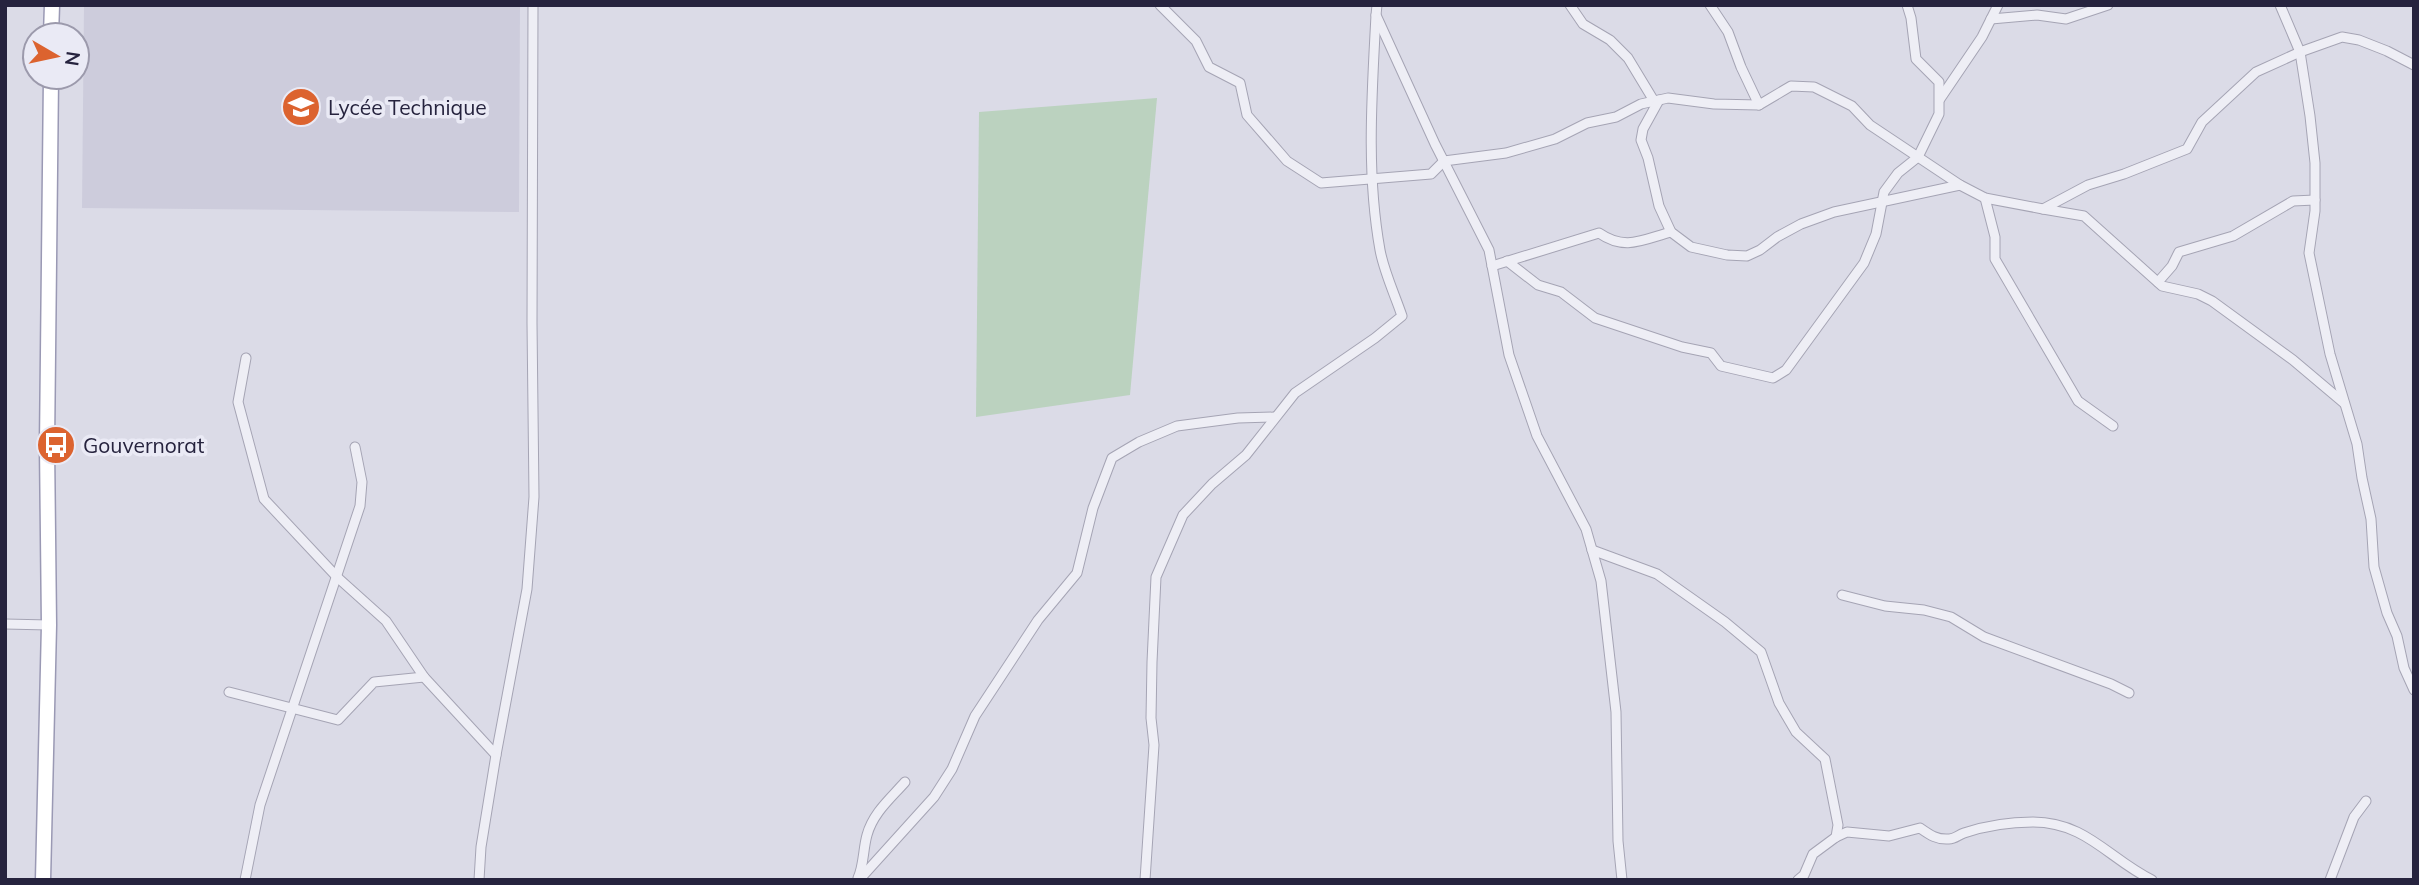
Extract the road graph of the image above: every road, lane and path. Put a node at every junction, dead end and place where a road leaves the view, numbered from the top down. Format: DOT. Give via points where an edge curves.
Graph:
graph roads {
  1 [pos="533,5"];
  2 [pos="1160,5"];
  3 [pos="1570,5"];
  4 [pos="1710,5"];
  5 [pos="1907,5"];
  6 [pos="1998,5"];
  7 [pos="2108,5"];
  8 [pos="2280,5"];
  9 [pos="1376,10"];
  10 [pos="1991,19"];
  11 [pos="2300,52"];
  12 [pos="2414,65"];
  13 [pos="51,91"];
  14 [pos="1657,101"];
  15 [pos="1939,101"];
  16 [pos="1759,105"];
  17 [pos="1918,157"];
  18 [pos="1444,160"];
  19 [pos="1371,180"];
  20 [pos="1960,185"];
  21 [pos="1984,198"];
  22 [pos="2315,200"];
  23 [pos="1883,203"];
  24 [pos="2043,209"];
  25 [pos="1671,232"];
  26 [pos="1507,261"];
  27 [pos="1492,266"];
  28 [pos="2158,282"];
  29 [pos="246,358"];
  30 [pos="2346,405"];
  31 [pos="1275,417"];
  32 [pos="2113,426"];
  33 [pos="355,447"];
  34 [pos="1592,550"];
  35 [pos="337,577"];
  36 [pos="1842,594"];
  37 [pos="5,624"];
  38 [pos="49,625"];
  39 [pos="424,677"];
  40 [pos="2414,690"];
  41 [pos="229,692"];
  42 [pos="2129,693"];
  43 [pos="292,707"];
  44 [pos="496,755"];
  45 [pos="905,782"];
  46 [pos="2367,801"];
  47 [pos="1836,837"];
  48 [pos="43,880"];
  49 [pos="245,880"];
  50 [pos="479,880"];
  51 [pos="858,880"];
  52 [pos="1145,880"];
  53 [pos="1622,880"];
  54 [pos="1798,880"];
  55 [pos="2152,880"];
  56 [pos="2330,880"];
  1 -- 44 [label="street" via="534,497 527,589"];
  2 -- 19 [label="street" via="1196,41 1209,67 1241,83 1247,115 1287,161 1321,183"];
  3 -- 14 [label="street" via="1583,24 1610,40 1628,58"];
  4 -- 16 [label="street" via="1728,32"];
  5 -- 15 [label="street" via="1916,59 1939,82"];
  6 -- 10 [label="street"];
  7 -- 10 [label="street" via="2066,19 2037,15"];
  8 -- 11 [label="street"];
  9 -- 18 [label="street"];
  9 -- 19 [label="street"];
  10 -- 15 [label="street"];
  11 -- 12 [label="street" via="2342,37"];
  11 -- 22 [label="street" via="2315,163"];
  11 -- 24 [label="street" via="2256,72 2202,121 2187,149 2088,185"];
  13 -- 38 [label="main road"];
  14 -- 16 [label="street"];
  14 -- 18 [label="street" via="1506,153"];
  14 -- 25 [label="street" via="1641,140"];
  15 -- 17 [label="street" via="1939,114"];
  16 -- 17 [label="street" via="1791,86 1814,87 1852,106 1870,125"];
  17 -- 20 [label="street"];
  17 -- 23 [label="street" via="1898,173 1884,192"];
  18 -- 19 [label="street" via="1431,174"];
  18 -- 27 [label="street" via="1489,250"];
  19 -- 31 [label="street" via="1380,253 1402,316 1295,393"];
  20 -- 21 [label="street"];
  20 -- 23 [label="street"];
  21 -- 24 [label="street"];
  21 -- 32 [label="street" via="1995,237 1995,259 2078,401"];
  22 -- 28 [label="street" via="2293,201 2233,236 2179,252"];
  22 -- 30 [label="street" via="2309,253"];
  23 -- 25 [label="street" via="1801,224 1747,256 1691,247"];
  23 -- 26 [label="street" via="1877,234 1864,263 1786,370 1773,378 1721,366 1711,353 1595,318"];
  24 -- 28 [label="street" via="2084,216"];
  25 -- 26 [label="street" via="1628,244 1612,242 1599,233"];
  26 -- 27 [label="street"];
  27 -- 34 [label="street" via="1509,355 1537,436 1586,529"];
  28 -- 30 [label="street" via="2212,301"];
  29 -- 35 [label="street" via="238,402 264,499"];
  30 -- 40 [label="street" via="2371,519 2374,567"];
  31 -- 51 [label="street" via="1177,425 1112,458 1093,508 1077,573 1038,620 975,716 934,797"];
  31 -- 52 [label="street" via="1246,455 1183,514 1156,577 1154,745"];
  33 -- 35 [label="street" via="362,482 360,506"];
  34 -- 47 [label="street" via="1657,574 1761,652 1790,722 1825,759 1838,825"];
  34 -- 53 [label="street" via="1601,581 1616,712"];
  35 -- 39 [label="street" via="386,621"];
  35 -- 43 [label="street"];
  36 -- 42 [label="street" via="1885,607 1951,617 1984,637"];
  37 -- 38 [label="street"];
  38 -- 48 [label="main road"];
  39 -- 43 [label="street" via="374,682 338,720"];
  39 -- 44 [label="street"];
  41 -- 43 [label="street"];
  43 -- 49 [label="street" via="260,805"];
  44 -- 50 [label="street"];
  45 -- 51 [label="street" via="874,816"];
  46 -- 56 [label="street" via="2354,817"];
  47 -- 54 [label="street" via="1813,854"];
  47 -- 55 [label="street" via="1847,832 1889,836 1920,828 1935,838 1952,839 2008,824 2063,825 2093,838 2118,861"];
}
